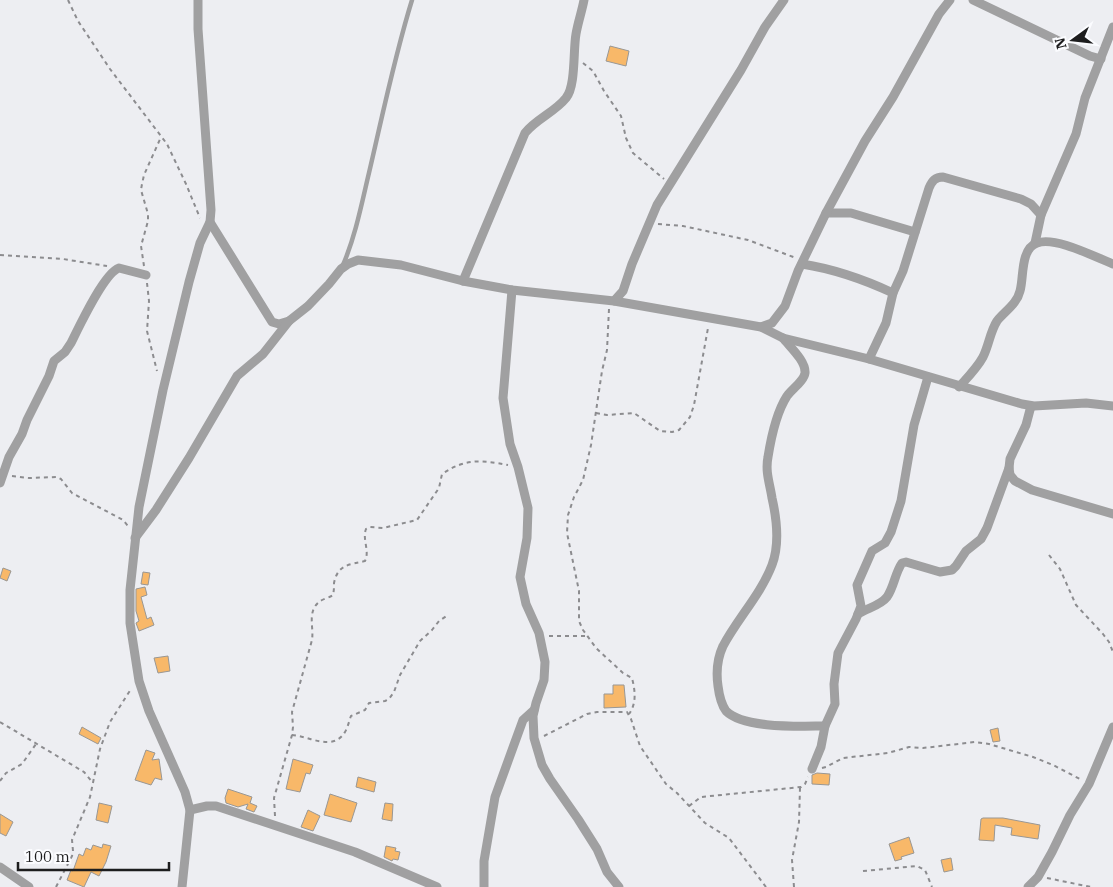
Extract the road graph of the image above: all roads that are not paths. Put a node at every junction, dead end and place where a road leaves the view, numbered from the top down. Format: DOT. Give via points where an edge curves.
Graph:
graph roads {
  1 [pos="198,0"];
  2 [pos="412,0"];
  3 [pos="584,0"];
  4 [pos="784,0"];
  5 [pos="950,0"];
  6 [pos="973,0"];
  7 [pos="1113,27"];
  8 [pos="1101,59"];
  9 [pos="826,213"];
  10 [pos="1041,214"];
  11 [pos="210,222"];
  12 [pos="915,232"];
  13 [pos="1035,243"];
  14 [pos="802,262"];
  15 [pos="1113,264"];
  16 [pos="341,269"];
  17 [pos="146,275"];
  18 [pos="463,281"];
  19 [pos="512,290"];
  20 [pos="893,293"];
  21 [pos="614,301"];
  22 [pos="289,321"];
  23 [pos="761,327"];
  24 [pos="783,338"];
  25 [pos="869,359"];
  26 [pos="928,377"];
  27 [pos="959,386"];
  28 [pos="1113,405"];
  29 [pos="1031,406"];
  30 [pos="1009,468"];
  31 [pos="0,484"];
  32 [pos="1113,514"];
  33 [pos="135,537"];
  34 [pos="858,614"];
  35 [pos="534,710"];
  36 [pos="825,726"];
  37 [pos="1113,727"];
  38 [pos="1110,738"];
  39 [pos="812,769"];
  40 [pos="190,810"];
  41 [pos="0,867"];
  42 [pos="29,887"];
  43 [pos="182,887"];
  44 [pos="437,887"];
  45 [pos="484,887"];
  46 [pos="619,887"];
  47 [pos="1028,887"];
  1 -- 11 [label="street"];
  2 -- 16 [label="lane" via="358,220"];
  3 -- 18 [label="street" via="576,32 568,96 525,133"];
  4 -- 21 [label="street" via="669,184 648,224 623,291"];
  5 -- 9 [label="street" via="865,141"];
  6 -- 8 [label="street"];
  7 -- 8 [label="street"];
  8 -- 10 [label="street" via="1085,98 1076,134"];
  9 -- 12 [label="street" via="850,213"];
  9 -- 14 [label="street"];
  10 -- 12 [label="street" via="1021,199 938,177 929,188"];
  10 -- 13 [label="street"];
  11 -- 22 [label="street" via="272,322"];
  11 -- 33 [label="street" via="191,274 163,390"];
  12 -- 20 [label="street"];
  13 -- 15 [label="street" via="1045,241 1066,246"];
  13 -- 27 [label="street" via="1028,251 1020,292 1014,304 996,322 984,355"];
  14 -- 20 [label="street" via="844,273"];
  14 -- 23 [label="street" via="785,306 772,322"];
  16 -- 18 [label="street" via="358,260 401,265"];
  16 -- 22 [label="street" via="308,306"];
  17 -- 31 [label="street" via="116,268 104,282 65,352 54,361 13,448"];
  18 -- 19 [label="street"];
  19 -- 21 [label="street"];
  19 -- 35 [label="street" via="503,398 528,520 520,577 545,662 544,680"];
  20 -- 25 [label="street" via="886,324"];
  21 -- 23 [label="street"];
  22 -- 33 [label="street" via="263,354 238,376 156,510"];
  23 -- 24 [label="street"];
  24 -- 25 [label="street"];
  24 -- 36 [label="street" via="800,359 805,372 782,406 768,456 777,551 772,567 722,647 716,672 722,703 733,716 773,726"];
  25 -- 26 [label="street"];
  26 -- 27 [label="street"];
  26 -- 34 [label="street" via="914,425 901,502 892,532 886,543 872,550 857,585 861,603"];
  27 -- 29 [label="street"];
  28 -- 29 [label="street"];
  29 -- 30 [label="street"];
  30 -- 32 [label="street" via="1015,481 1032,490"];
  30 -- 34 [label="street" via="981,539 966,551 952,570 940,572 902,563 887,597"];
  33 -- 40 [label="street" via="130,623 139,681"];
  34 -- 36 [label="street" via="838,653 834,684 836,700"];
  35 -- 45 [label="street" via="523,720 495,797 484,861"];
  35 -- 46 [label="street" via="533,732 542,765"];
  36 -- 39 [label="street"];
  37 -- 38 [label="street"];
  38 -- 47 [label="street" via="1052,852 1038,877"];
  40 -- 43 [label="street"];
  40 -- 44 [label="street" via="213,805 355,852"];
  41 -- 42 [label="street"];
}
